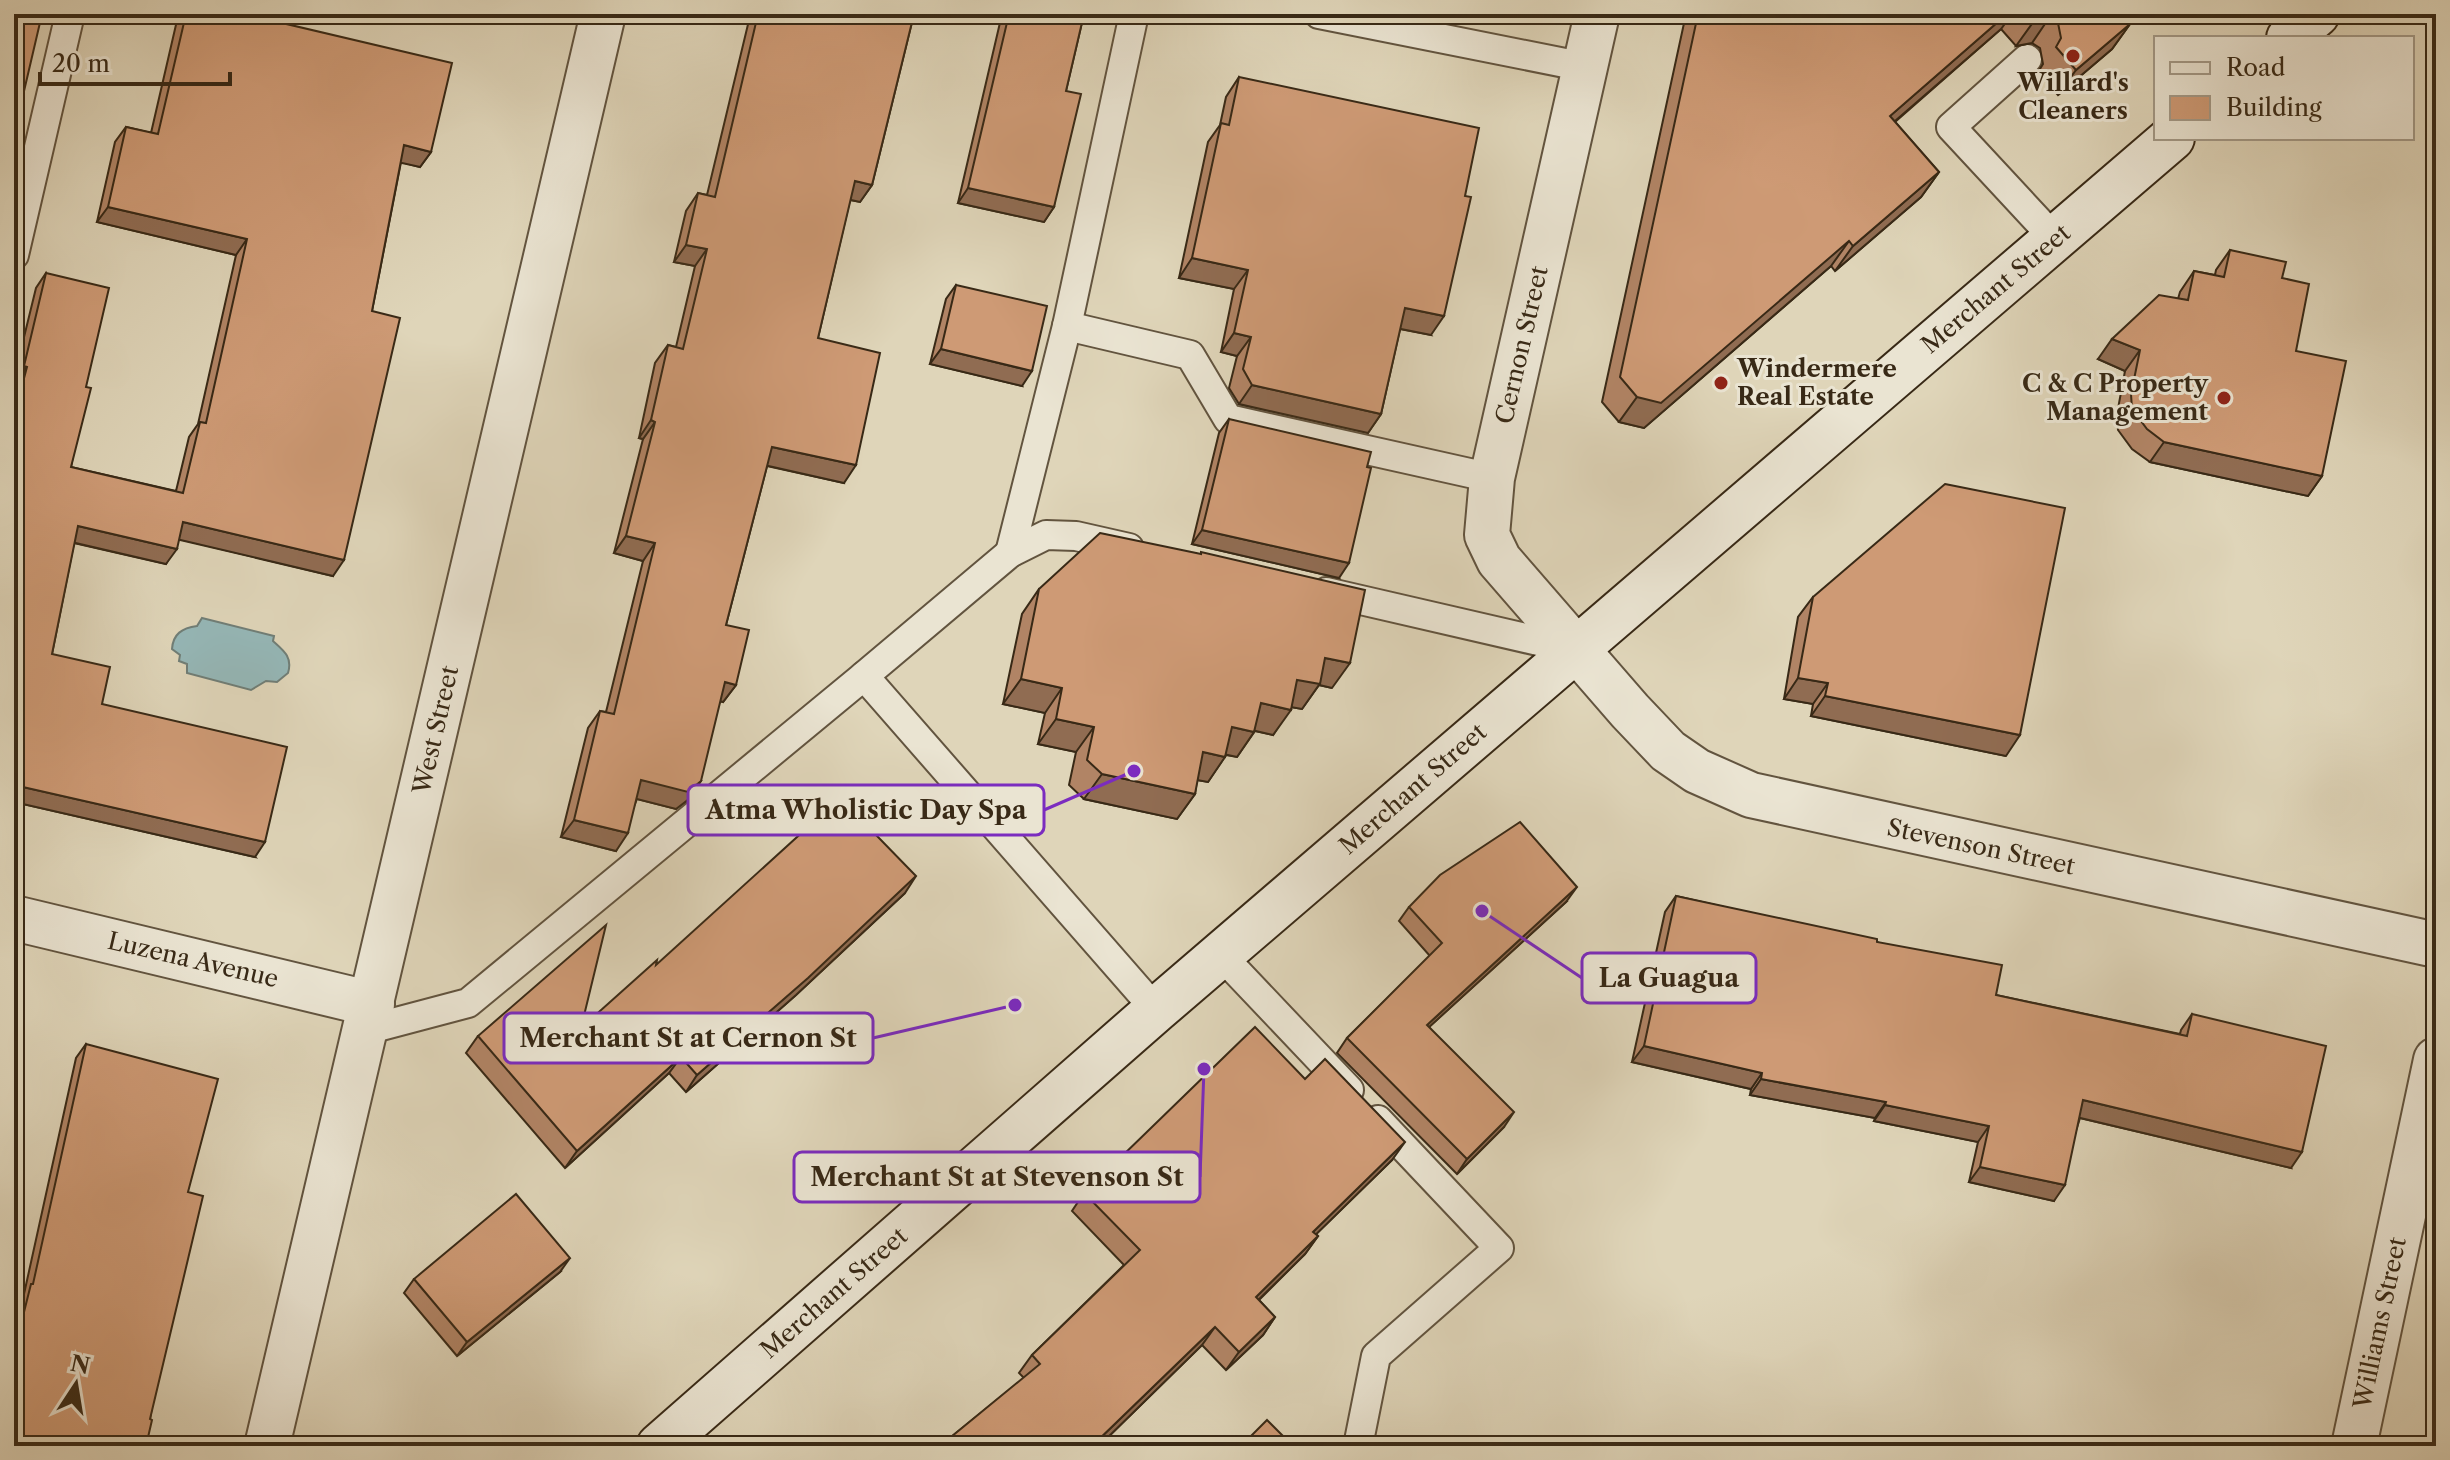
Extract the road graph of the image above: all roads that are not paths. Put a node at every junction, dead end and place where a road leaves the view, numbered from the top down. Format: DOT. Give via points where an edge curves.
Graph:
graph roads {
  1 [pos="70,14"];
  2 [pos="603,14"];
  3 [pos="1134,14"];
  4 [pos="1319,14"];
  5 [pos="1597,14"];
  6 [pos="2317,14"];
  7 [pos="2291,36"];
  8 [pos="2027,59"];
  9 [pos="1585,67"];
  10 [pos="2170,140"];
  11 [pos="2055,239"];
  12 [pos="14,255"];
  13 [pos="1067,326"];
  14 [pos="1492,478"];
  15 [pos="1149,552"];
  16 [pos="1010,553"];
  17 [pos="1298,586"];
  18 [pos="1577,650"];
  19 [pos="864,676"];
  20 [pos="14,918"];
  21 [pos="2436,945"];
  22 [pos="1220,954"];
  23 [pos="1156,1010"];
  24 [pos="369,1017"];
  25 [pos="2436,1060"];
  26 [pos="267,1446"];
  27 [pos="659,1446"];
  28 [pos="1358,1446"];
  29 [pos="2354,1446"];
  1 -- 12 [label="lane"];
  2 -- 24 [label="street, West Street"];
  3 -- 13 [label="lane"];
  4 -- 9 [label="lane"];
  5 -- 9 [label="street, Cernon Street"];
  6 -- 7 [label="street"];
  8 -- 11 [label="lane" via="1951,127"];
  9 -- 14 [label="street, Cernon Street"];
  10 -- 11 [label="street, Merchant Street"];
  11 -- 18 [label="street, Merchant Street"];
  13 -- 14 [label="lane" via="1190,355 1228,419"];
  13 -- 16 [label="lane"];
  14 -- 18 [label="street, Cernon Street" via="1487,535 1499,560"];
  15 -- 16 [label="lane" via="1046,535"];
  16 -- 19 [label="lane"];
  17 -- 18 [label="lane"];
  18 -- 21 [label="street, Stevenson Street" via="1668,751 1697,771 1751,795"];
  18 -- 22 [label="street, Merchant Street"];
  19 -- 23 [label="lane"];
  19 -- 24 [label="lane" via="468,1003"];
  20 -- 24 [label="street, Luzena Avenue"];
  22 -- 23 [label="street, Merchant Street"];
  22 -- 28 [label="lane" via="1499,1248 1376,1356"];
  23 -- 27 [label="street, Merchant Street"];
  24 -- 26 [label="street, West Street"];
  25 -- 29 [label="street, Williams Street"];
}
